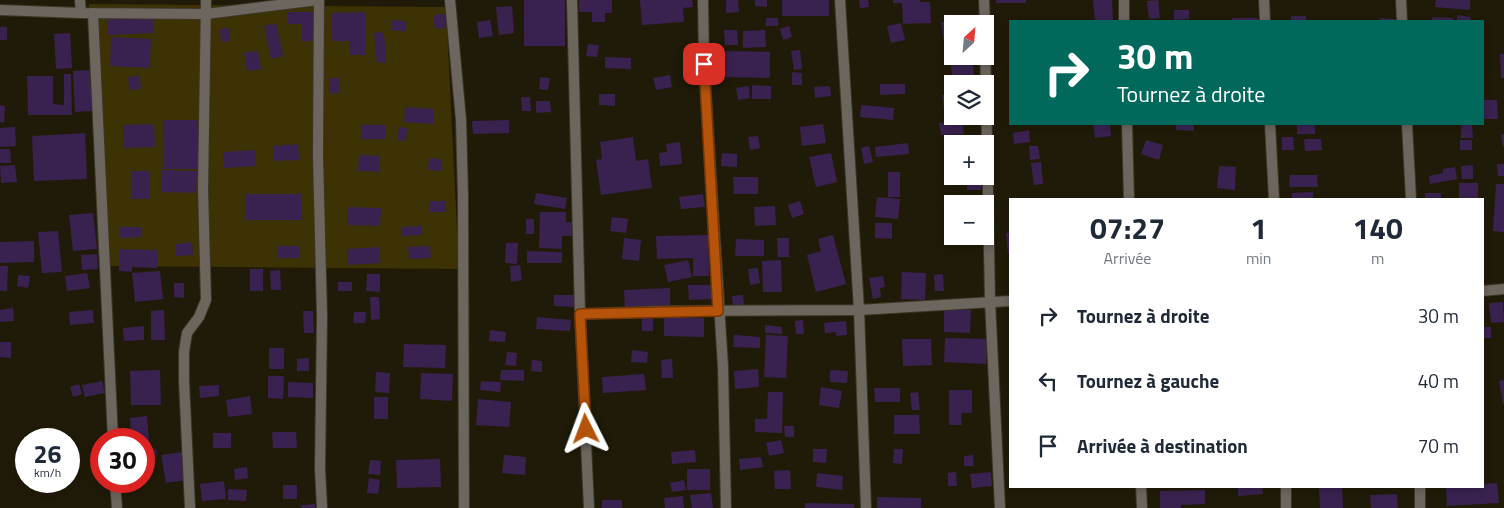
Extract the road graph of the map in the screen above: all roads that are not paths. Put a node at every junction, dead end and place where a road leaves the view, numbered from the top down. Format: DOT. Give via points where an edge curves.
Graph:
graph roads {
  1 [pos="80,0"];
  2 [pos="206,0"];
  3 [pos="318,0"];
  4 [pos="450,0"];
  5 [pos="572,0"];
  6 [pos="703,0"];
  7 [pos="840,0"];
  8 [pos="984,0"];
  9 [pos="1124,0"];
  10 [pos="1264,0"];
  11 [pos="1400,0"];
  12 [pos="0,10"];
  13 [pos="81,13"];
  14 [pos="92,13"];
  15 [pos="206,14"];
  16 [pos="985,15"];
  17 [pos="1124,20"];
  18 [pos="1265,20"];
  19 [pos="1402,20"];
  20 [pos="985,65"];
  21 [pos="1127,125"];
  22 [pos="1270,125"];
  23 [pos="1407,125"];
  24 [pos="1129,198"];
  25 [pos="1274,198"];
  26 [pos="1411,198"];
  27 [pos="1504,289"];
  28 [pos="1484,291"];
  29 [pos="990,301"];
  30 [pos="1009,301"];
  31 [pos="859,310"];
  32 [pos="718,311"];
  33 [pos="580,314"];
  34 [pos="111,428"];
  35 [pos="1141,488"];
  36 [pos="1286,488"];
  37 [pos="1420,488"];
  38 [pos="116,493"];
  39 [pos="117,508"];
  40 [pos="190,508"];
  41 [pos="322,508"];
  42 [pos="464,508"];
  43 [pos="589,508"];
  44 [pos="726,508"];
  45 [pos="866,508"];
  46 [pos="1000,508"];
  47 [pos="1142,508"];
  48 [pos="1286,508"];
  49 [pos="1420,508"];
  1 -- 13 [label="street"];
  2 -- 15 [label="street"];
  3 -- 15 [label="street"];
  3 -- 41 [label="street"];
  4 -- 42 [label="street" via="461,120 463,186"];
  5 -- 33 [label="street"];
  6 -- 32 [label="street"];
  7 -- 31 [label="street"];
  8 -- 16 [label="street"];
  9 -- 17 [label="street"];
  10 -- 18 [label="street"];
  11 -- 19 [label="street"];
  12 -- 13 [label="street"];
  13 -- 14 [label="street"];
  14 -- 15 [label="street"];
  14 -- 34 [label="street"];
  15 -- 40 [label="street" via="206,300 187,333 184,352"];
  20 -- 29 [label="street"];
  21 -- 24 [label="street"];
  22 -- 25 [label="street"];
  23 -- 26 [label="street"];
  27 -- 28 [label="street"];
  29 -- 30 [label="street"];
  29 -- 31 [label="street"];
  29 -- 46 [label="street"];
  31 -- 32 [label="street"];
  31 -- 45 [label="street"];
  32 -- 33 [label="street"];
  32 -- 44 [label="street" via="723,367"];
  33 -- 43 [label="street"];
  35 -- 47 [label="street"];
  36 -- 48 [label="street"];
  37 -- 49 [label="street"];
  38 -- 39 [label="street"];
}
